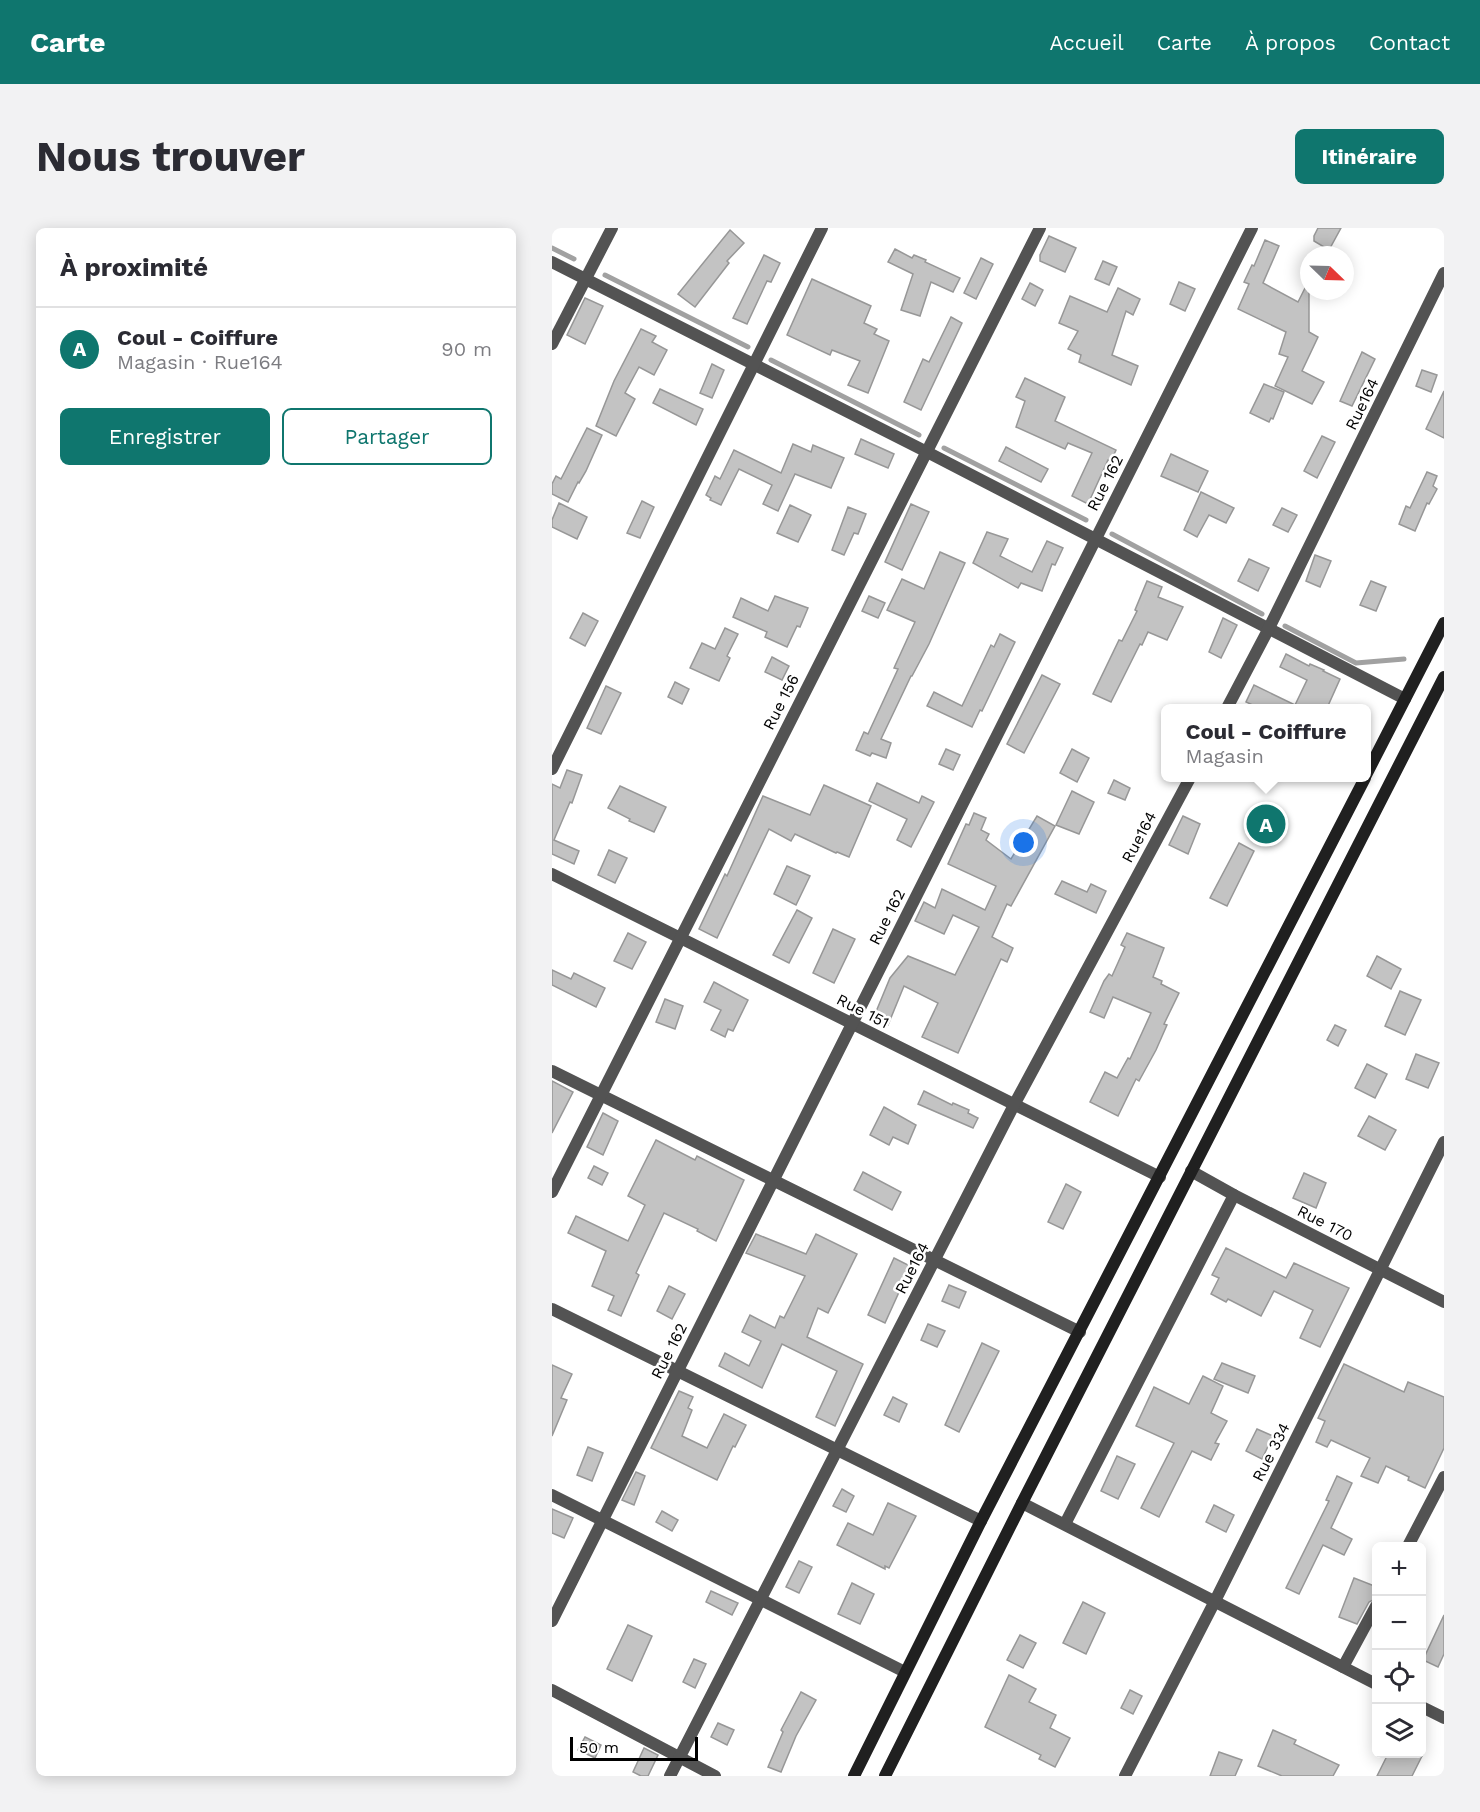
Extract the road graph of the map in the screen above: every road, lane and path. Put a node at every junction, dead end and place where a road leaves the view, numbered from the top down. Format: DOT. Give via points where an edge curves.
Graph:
graph roads {
  1 [pos="612,228"];
  2 [pos="822,228"];
  3 [pos="1040,228"];
  4 [pos="1252,228"];
  5 [pos="552,262"];
  6 [pos="1444,273"];
  7 [pos="586,280"];
  8 [pos="552,344"];
  9 [pos="754,364"];
  10 [pos="927,452"];
  11 [pos="1095,539"];
  12 [pos="1444,623"];
  13 [pos="1268,630"];
  14 [pos="1444,677"];
  15 [pos="1405,699"];
  16 [pos="1229,704"];
  17 [pos="1371,766"];
  18 [pos="552,769"];
  19 [pos="1187,782"];
  20 [pos="1363,782"];
  21 [pos="552,874"];
  22 [pos="680,938"];
  23 [pos="852,1024"];
  24 [pos="552,1071"];
  25 [pos="601,1096"];
  26 [pos="1014,1105"];
  27 [pos="1444,1142"];
  28 [pos="1191,1171"];
  29 [pos="1160,1177"];
  30 [pos="773,1181"];
  31 [pos="552,1192"];
  32 [pos="1234,1195"];
  33 [pos="935,1260"];
  34 [pos="1380,1270"];
  35 [pos="1444,1302"];
  36 [pos="552,1309"];
  37 [pos="1080,1332"];
  38 [pos="678,1371"];
  39 [pos="837,1450"];
  40 [pos="1444,1477"];
  41 [pos="552,1495"];
  42 [pos="1022,1503"];
  43 [pos="603,1520"];
  44 [pos="981,1521"];
  45 [pos="1065,1524"];
  46 [pos="1410,1542"];
  47 [pos="760,1600"];
  48 [pos="1215,1601"];
  49 [pos="1372,1615"];
  50 [pos="552,1621"];
  51 [pos="1343,1667"];
  52 [pos="905,1672"];
  53 [pos="1372,1682"];
  54 [pos="552,1690"];
  55 [pos="1426,1709"];
  56 [pos="1444,1718"];
  57 [pos="679,1757"];
  58 [pos="670,1776"];
  59 [pos="715,1776"];
  60 [pos="854,1776"];
  61 [pos="885,1776"];
  62 [pos="1125,1776"];
  1 -- 7 [label="street"];
  2 -- 9 [label="street"];
  3 -- 10 [label="street, Rue 156"];
  4 -- 11 [label="street, Rue 162"];
  5 -- 7 [label="street"];
  6 -- 13 [label="street, Rue164"];
  7 -- 8 [label="street"];
  7 -- 9 [label="street"];
  9 -- 10 [label="street"];
  9 -- 18 [label="street"];
  10 -- 11 [label="street"];
  10 -- 22 [label="street, Rue 156"];
  11 -- 13 [label="street"];
  11 -- 23 [label="street, Rue 162"];
  12 -- 15 [label="main road"];
  13 -- 15 [label="street"];
  13 -- 16 [label="street, Rue164"];
  14 -- 28 [label="main road"];
  15 -- 17 [label="main road"];
  19 -- 26 [label="street, Rue164"];
  20 -- 29 [label="main road"];
  21 -- 22 [label="street, Rue 151"];
  22 -- 23 [label="street, Rue 151"];
  22 -- 25 [label="street, Rue 156"];
  23 -- 26 [label="street, Rue 151"];
  23 -- 30 [label="street, Rue 162"];
  24 -- 25 [label="street"];
  25 -- 30 [label="street"];
  25 -- 31 [label="street, Rue 156"];
  26 -- 29 [label="street, Rue 151"];
  26 -- 33 [label="street, Rue164"];
  27 -- 34 [label="street, Rue 334"];
  28 -- 32 [label="street, Rue 170"];
  28 -- 42 [label="main road"];
  29 -- 37 [label="main road"];
  30 -- 33 [label="street"];
  30 -- 38 [label="street, Rue 162"];
  32 -- 34 [label="street, Rue 170"];
  32 -- 45 [label="street"];
  33 -- 37 [label="street"];
  33 -- 39 [label="street, Rue164"];
  34 -- 35 [label="street, Rue 170"];
  34 -- 48 [label="street, Rue 334"];
  36 -- 38 [label="street"];
  37 -- 44 [label="main road"];
  38 -- 39 [label="street"];
  38 -- 43 [label="street, Rue 162"];
  39 -- 44 [label="street"];
  39 -- 47 [label="street, Rue164"];
  40 -- 46 [label="street"];
  41 -- 43 [label="street"];
  42 -- 45 [label="street"];
  42 -- 61 [label="main road"];
  43 -- 47 [label="street"];
  43 -- 50 [label="street, Rue 162"];
  44 -- 52 [label="main road"];
  45 -- 48 [label="street"];
  47 -- 52 [label="street"];
  47 -- 57 [label="street, Rue164"];
  48 -- 51 [label="street"];
  48 -- 62 [label="street, Rue 334"];
  49 -- 51 [label="street"];
  51 -- 53 [label="street"];
  52 -- 60 [label="main road"];
  54 -- 57 [label="street"];
  55 -- 56 [label="street"];
  57 -- 58 [label="street, Rue164"];
  57 -- 59 [label="street"];
}
